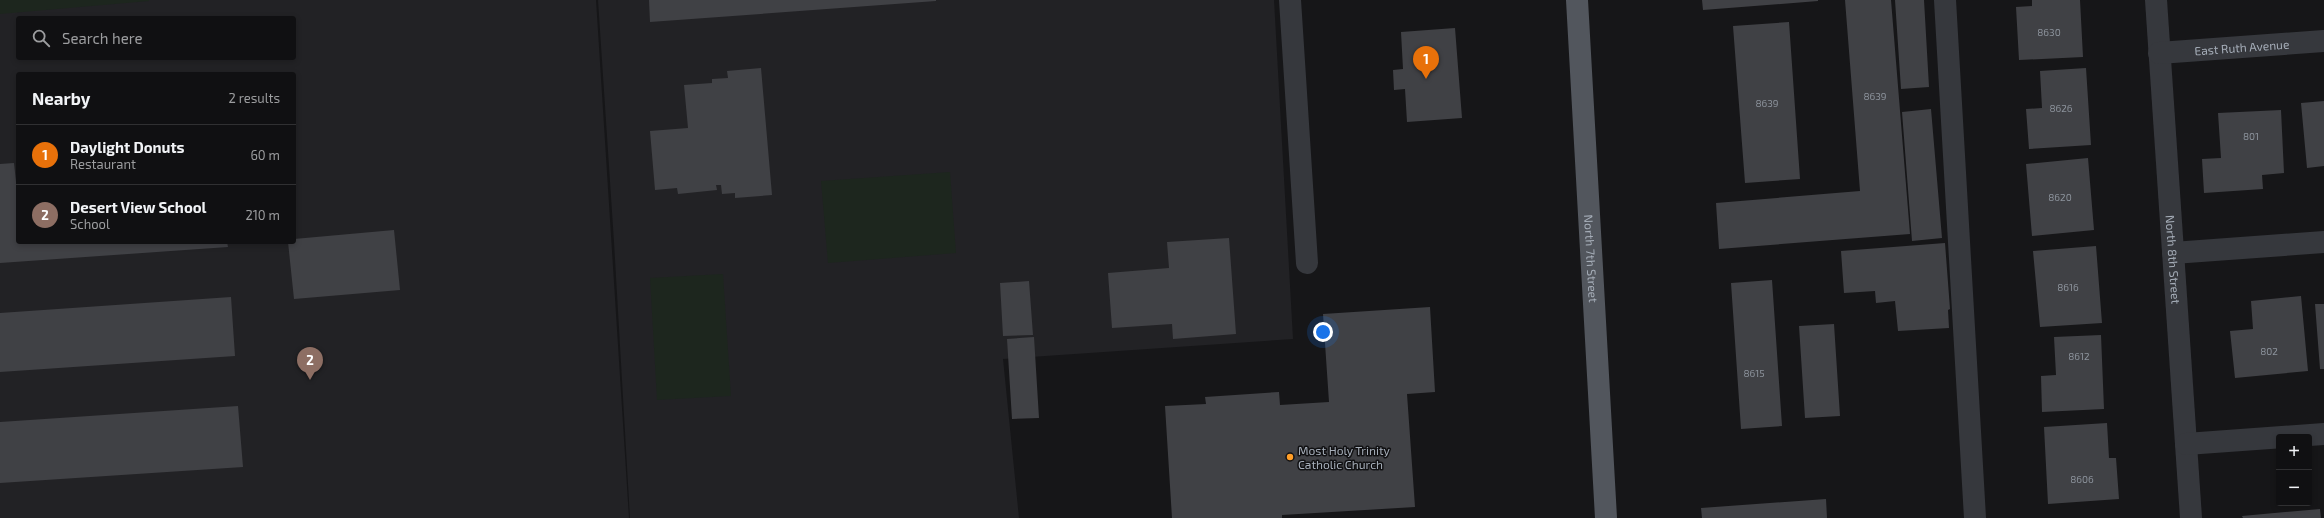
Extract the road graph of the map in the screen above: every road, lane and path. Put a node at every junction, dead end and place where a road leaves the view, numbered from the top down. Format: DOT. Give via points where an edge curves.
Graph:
graph roads {
  1 [pos="1290,0"];
  2 [pos="1577,0"];
  3 [pos="1945,0"];
  4 [pos="2156,0"];
  5 [pos="2324,41"];
  6 [pos="2159,53"];
  7 [pos="2324,242"];
  8 [pos="2173,253"];
  9 [pos="1307,262"];
  10 [pos="2324,434"];
  11 [pos="2186,444"];
  12 [pos="1606,518"];
  13 [pos="1975,518"];
  14 [pos="2191,518"];
  1 -- 9 [label="street"];
  2 -- 12 [label="main road, North 7th Street"];
  3 -- 13 [label="street"];
  4 -- 6 [label="street, North 8th Street"];
  5 -- 6 [label="street, East Ruth Avenue"];
  6 -- 8 [label="street, North 8th Street"];
  7 -- 8 [label="street"];
  8 -- 11 [label="street, North 8th Street"];
  10 -- 11 [label="street"];
  11 -- 14 [label="street, North 8th Street"];
}
